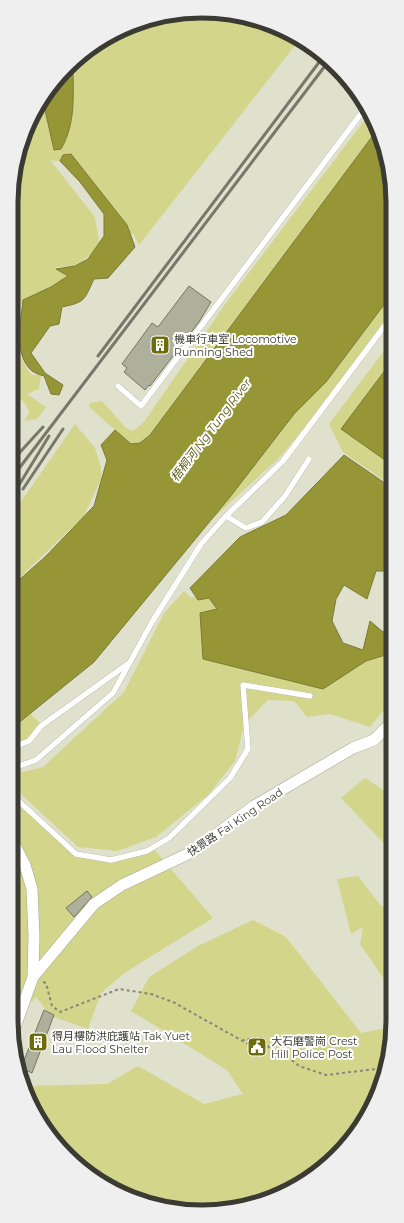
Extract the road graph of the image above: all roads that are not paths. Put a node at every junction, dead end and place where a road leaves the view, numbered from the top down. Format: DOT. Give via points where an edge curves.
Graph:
graph roads {
  1 [pos="362,112"];
  2 [pos="386,324"];
  3 [pos="118,386"];
  4 [pos="309,459"];
  5 [pos="226,516"];
  6 [pos="131,661"];
  7 [pos="310,696"];
  8 [pos="386,728"];
  9 [pos="18,745"];
  10 [pos="18,766"];
  11 [pos="18,800"];
  12 [pos="18,852"];
  13 [pos="33,977"];
  14 [pos="18,1021"];
  1 -- 3 [label="lane" via="141,406"];
  2 -- 5 [label="lane" via="283,461"];
  4 -- 5 [label="lane" via="285,496 262,522 246,528"];
  5 -- 6 [label="lane" via="201,544 152,622"];
  6 -- 9 [label="lane" via="41,726 29,741"];
  6 -- 10 [label="lane" via="113,693 36,760"];
  7 -- 11 [label="lane" via="243,685 248,749 230,778 170,838 147,851 111,860 76,854"];
  8 -- 13 [label="street, 快景路 Fai King Road" via="374,740 353,748 254,806 194,851 122,886 94,904"];
  12 -- 13 [label="street" via="32,889"];
  13 -- 14 [label="street"];
}
